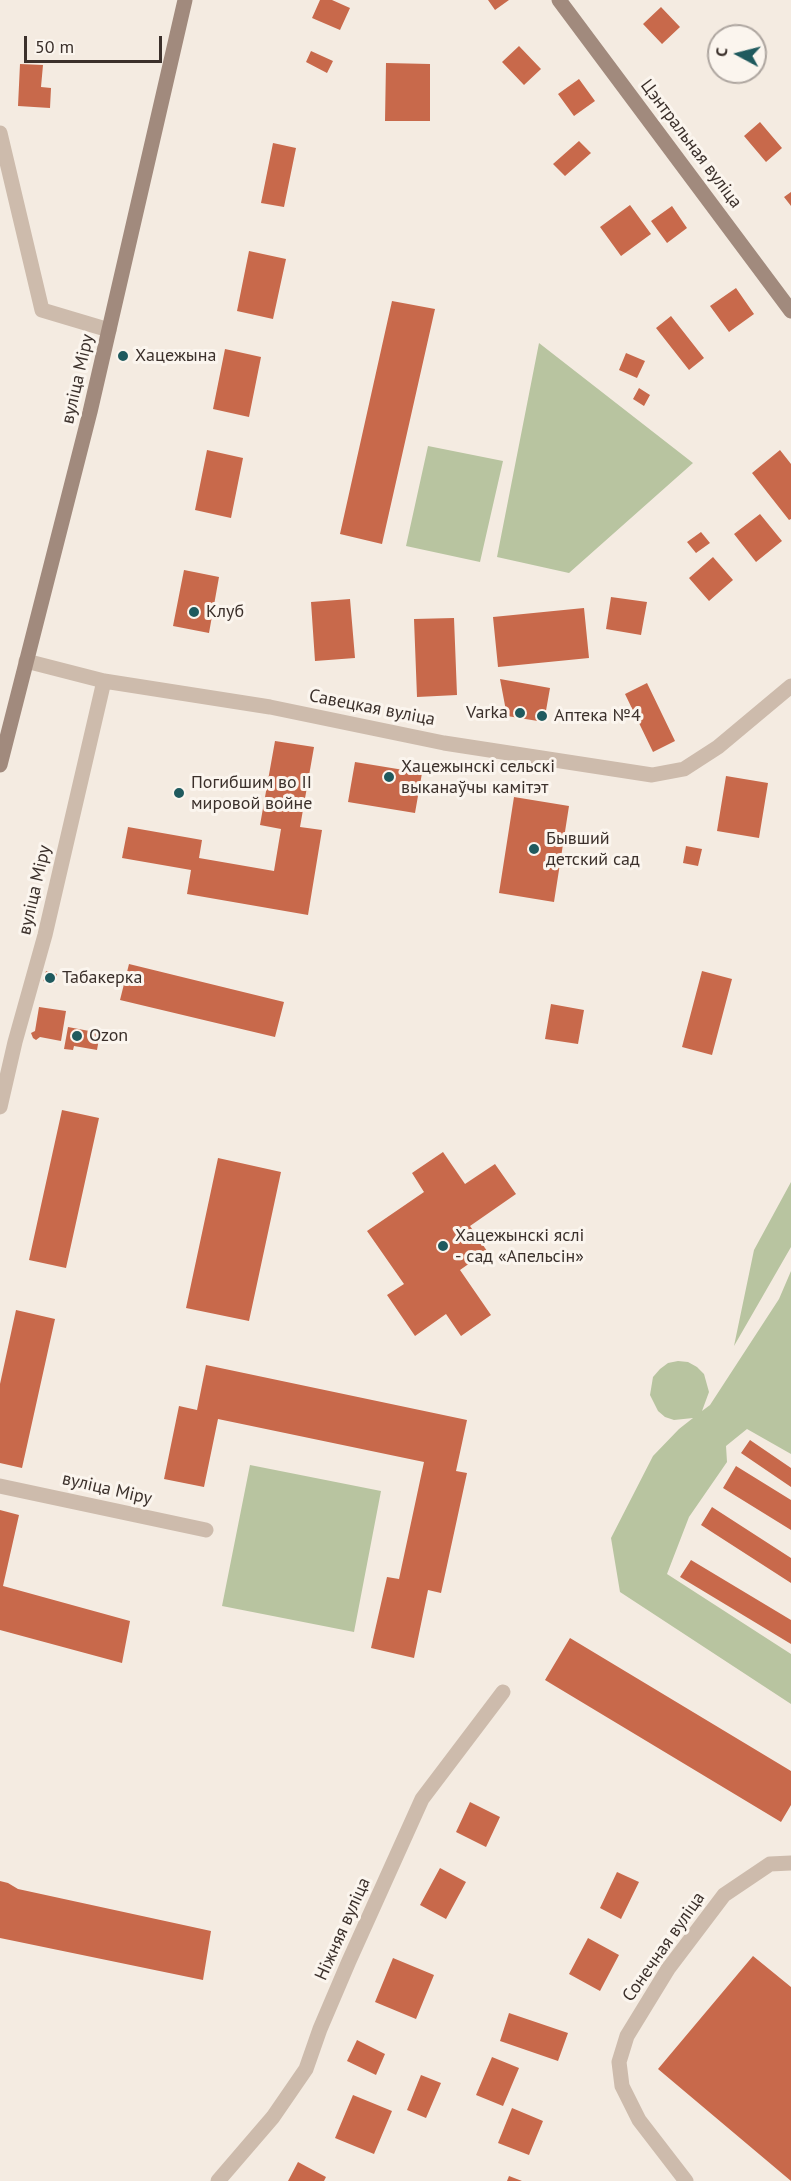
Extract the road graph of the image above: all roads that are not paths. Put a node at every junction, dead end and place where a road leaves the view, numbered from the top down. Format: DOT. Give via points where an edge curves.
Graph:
graph roads {
  1 [pos="185,0"];
  2 [pos="559,0"];
  3 [pos="0,133"];
  4 [pos="791,311"];
  5 [pos="110,330"];
  6 [pos="26,661"];
  7 [pos="104,681"];
  8 [pos="791,686"];
  9 [pos="0,765"];
  10 [pos="0,1107"];
  11 [pos="0,1486"];
  12 [pos="206,1530"];
  13 [pos="503,1692"];
  14 [pos="791,1863"];
  15 [pos="218,2181"];
  16 [pos="686,2181"];
  1 -- 5 [label="main road, вуліца Міру"];
  2 -- 4 [label="main road, Цэнтральная вуліца"];
  3 -- 5 [label="street" via="42,310"];
  5 -- 6 [label="main road, вуліца Міру"];
  6 -- 7 [label="street, Савецкая вуліца"];
  6 -- 9 [label="main road, вуліца Міру"];
  7 -- 8 [label="street, Савецкая вуліца" via="652,775 684,769 710,753"];
  7 -- 10 [label="street, вуліца Міру"];
  11 -- 12 [label="street, вуліца Міру"];
  13 -- 15 [label="street, Ніжняя вуліца" via="422,1799 306,2069 273,2117"];
  14 -- 16 [label="street, Сонечная вуліца" via="770,1864 724,1895 668,1969 627,2036 619,2062 622,2086 639,2120"];
}
